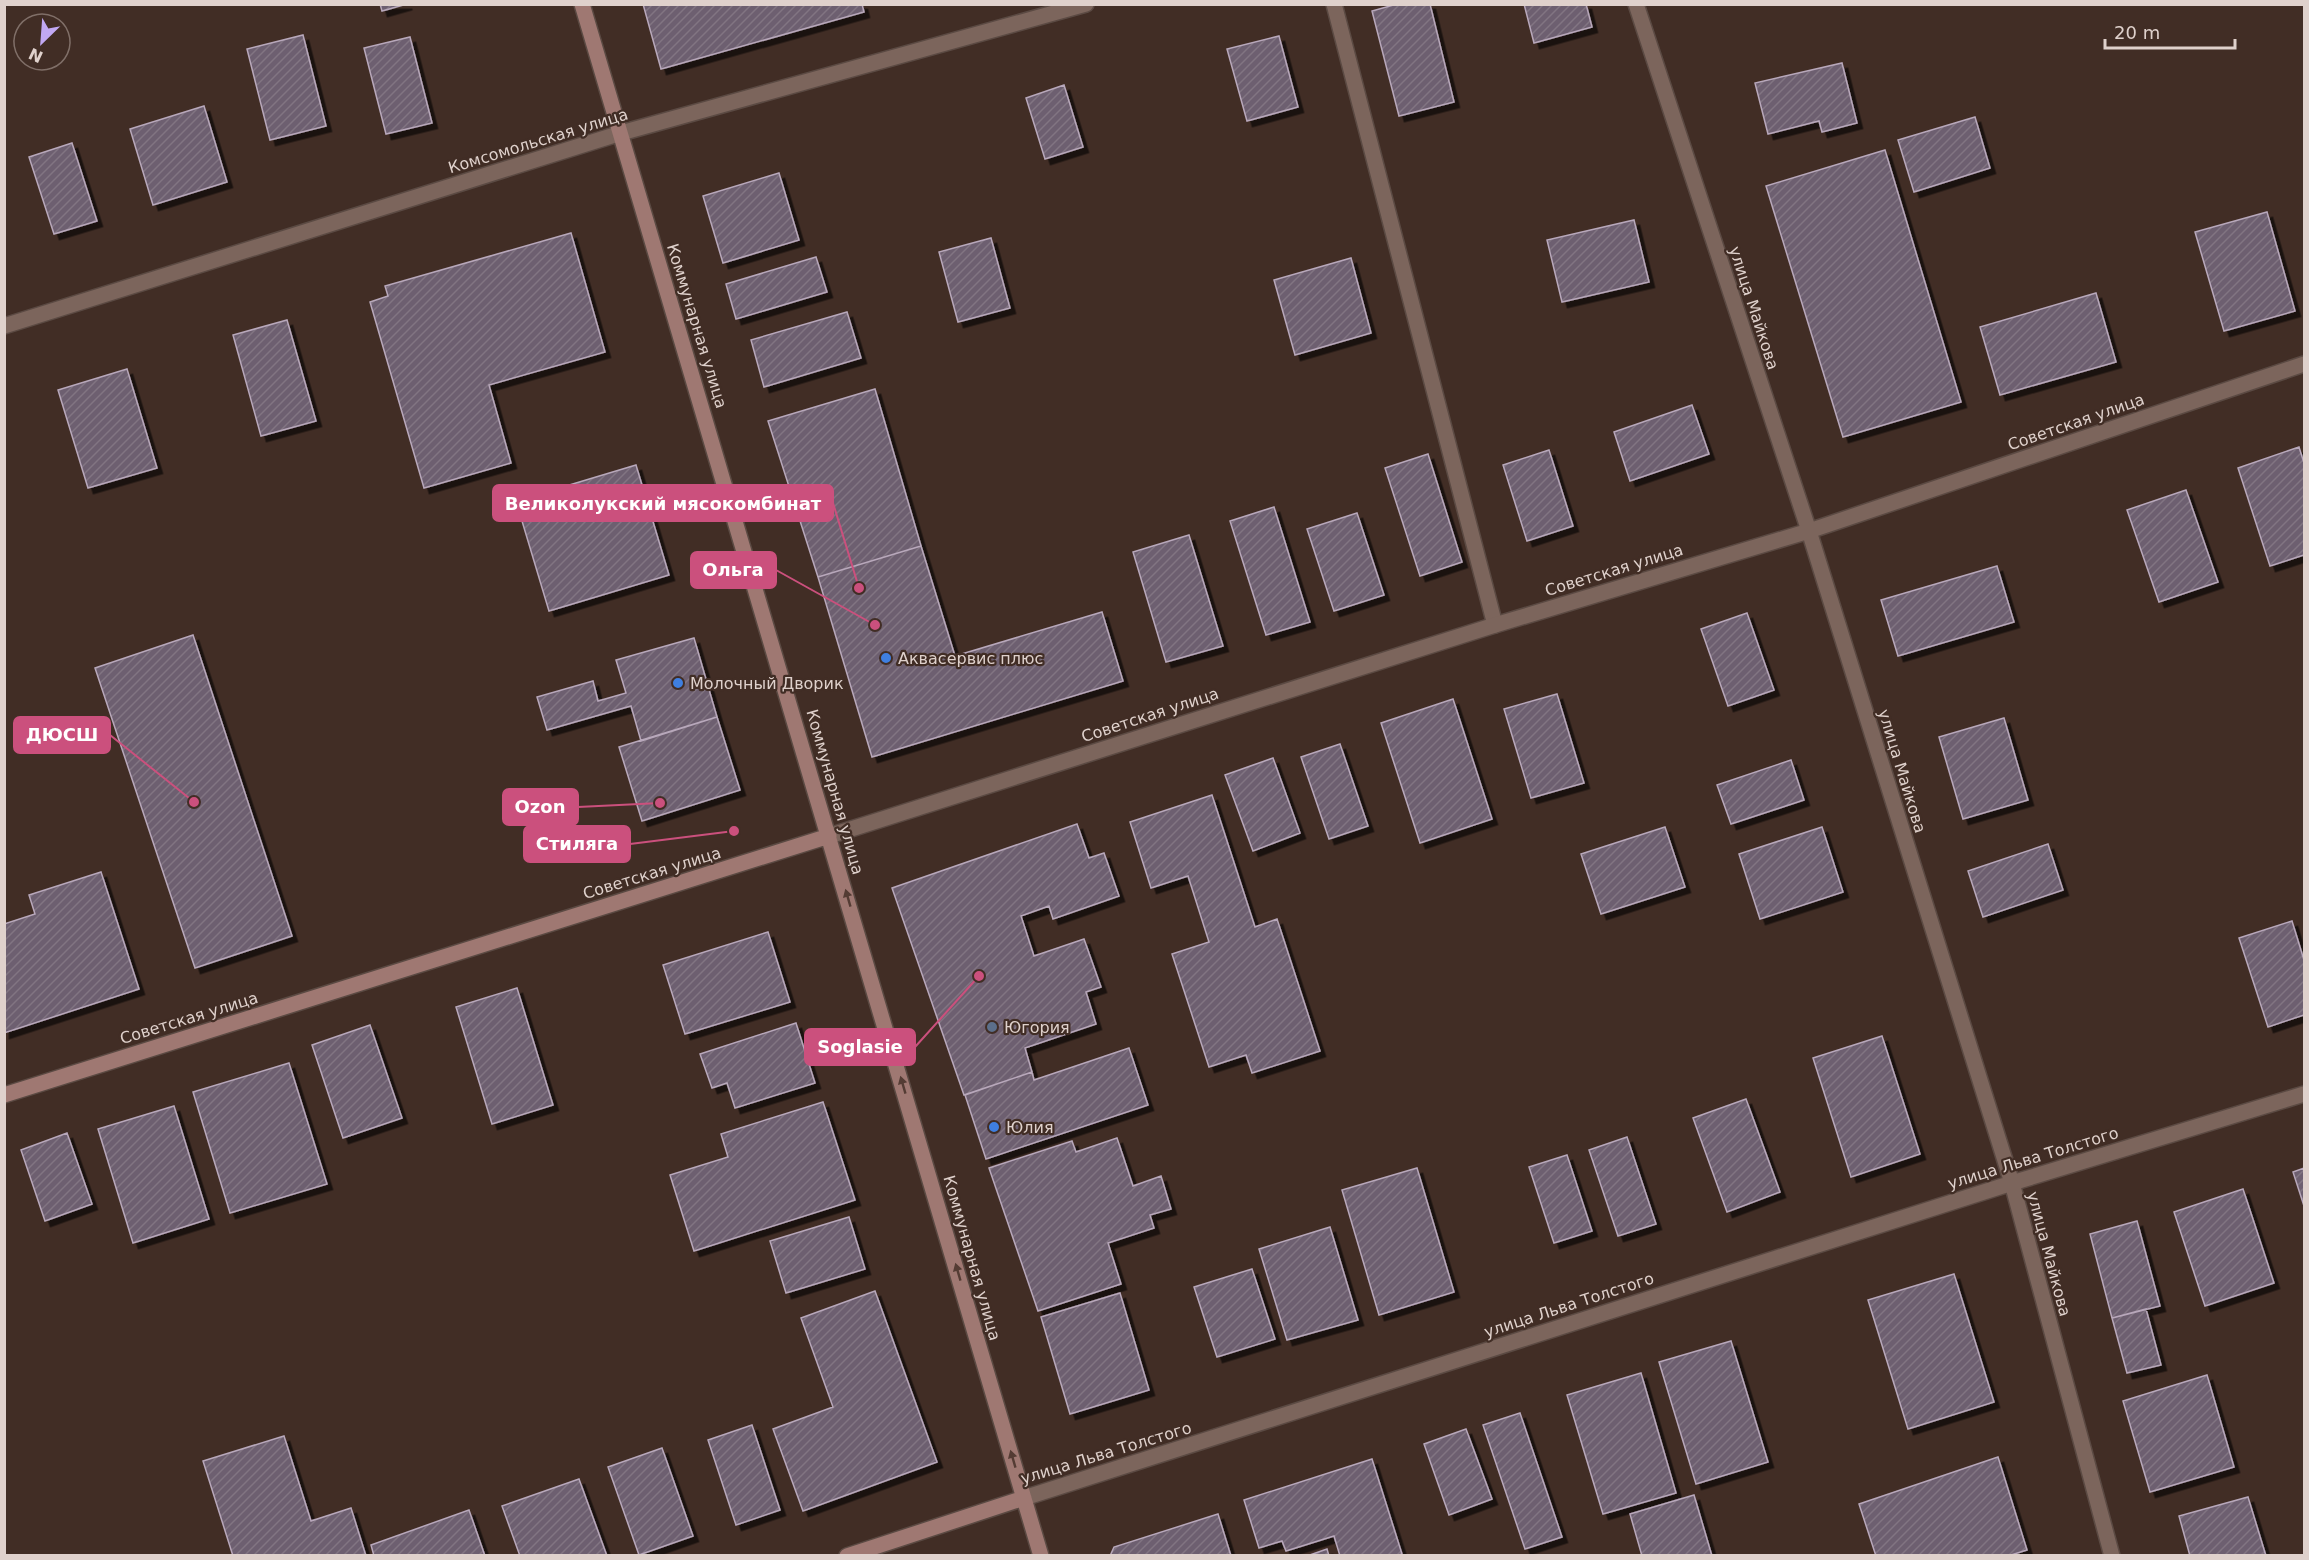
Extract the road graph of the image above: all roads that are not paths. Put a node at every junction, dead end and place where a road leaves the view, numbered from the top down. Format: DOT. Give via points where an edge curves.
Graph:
graph roads {
  1 [pos="582,4"];
  2 [pos="1086,4"];
  3 [pos="1334,4"];
  4 [pos="1636,4"];
  5 [pos="621,133"];
  6 [pos="4,326"];
  7 [pos="2304,364"];
  8 [pos="1809,531"];
  9 [pos="1495,625"];
  10 [pos="830,836"];
  11 [pos="2304,1094"];
  12 [pos="4,1095"];
  13 [pos="2012,1183"];
  14 [pos="1024,1498"];
  15 [pos="847,1556"];
  16 [pos="1041,1556"];
  17 [pos="2112,1556"];
  1 -- 5 [label="main road, Коммунарная улица"];
  2 -- 5 [label="street, Комсомольская улица"];
  3 -- 9 [label="street"];
  4 -- 8 [label="street, улица Майкова"];
  5 -- 6 [label="street, Комсомольская улица"];
  5 -- 10 [label="main road, Коммунарная улица"];
  7 -- 8 [label="street, Советская улица"];
  8 -- 9 [label="street, Советская улица"];
  8 -- 13 [label="street, улица Майкова"];
  9 -- 10 [label="street, Советская улица"];
  10 -- 12 [label="main road, Советская улица"];
  14 -- 10 [label="main road, Коммунарная улица, one-way"];
  11 -- 13 [label="street, улица Льва Толстого"];
  13 -- 14 [label="street, улица Льва Толстого"];
  13 -- 17 [label="street, улица Майкова"];
  14 -- 15 [label="main road, улица Льва Толстого"];
  14 -- 16 [label="main road, Коммунарная улица"];
}
